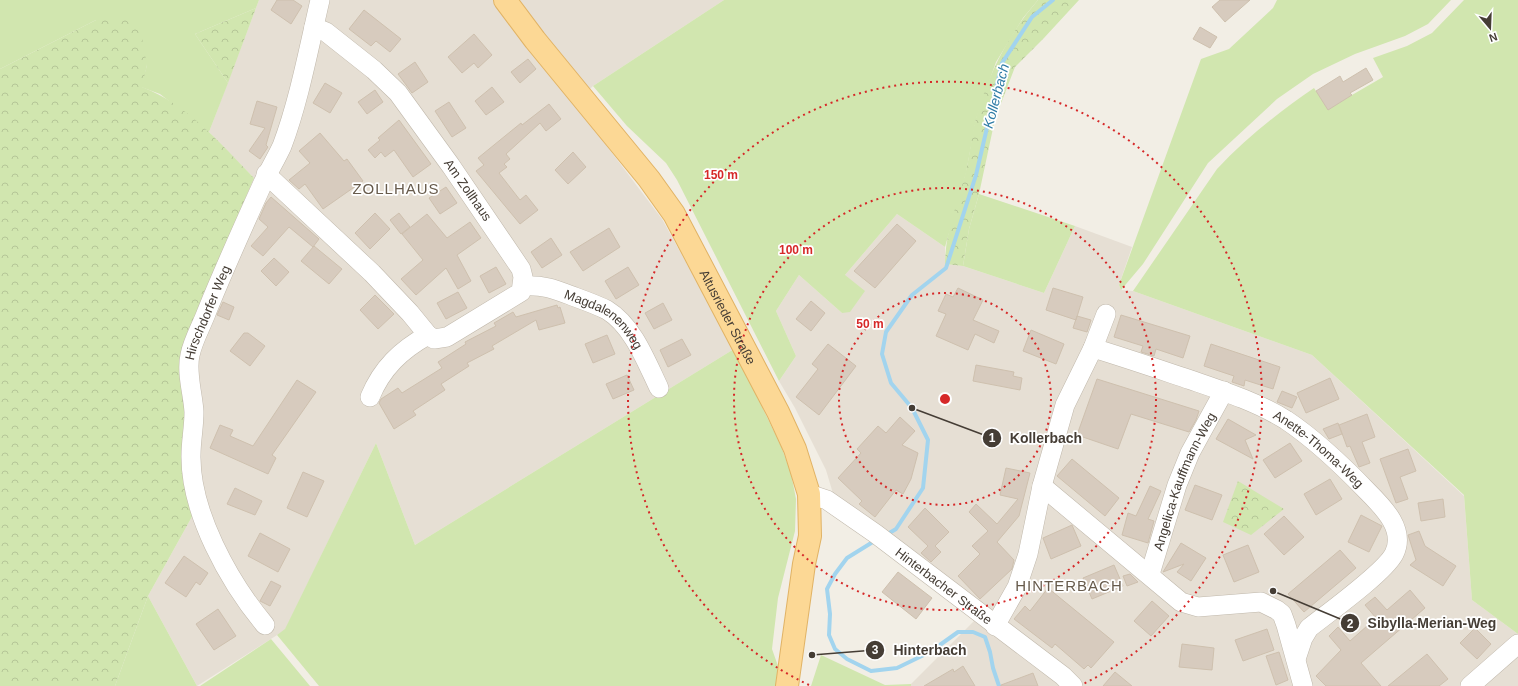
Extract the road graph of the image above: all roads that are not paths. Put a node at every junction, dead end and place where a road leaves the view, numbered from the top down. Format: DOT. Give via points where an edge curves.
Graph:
graph roads {
  1 [pos="320,0"];
  2 [pos="505,0"];
  3 [pos="314,27"];
  4 [pos="266,174"];
  5 [pos="523,286"];
  6 [pos="1106,314"];
  7 [pos="428,334"];
  8 [pos="1093,348"];
  9 [pos="659,388"];
  10 [pos="1224,391"];
  11 [pos="370,397"];
  12 [pos="1042,486"];
  13 [pos="809,494"];
  14 [pos="1150,574"];
  15 [pos="265,625"];
  16 [pos="1286,625"];
  17 [pos="995,626"];
  18 [pos="1309,628"];
  19 [pos="1518,644"];
  20 [pos="1296,659"];
  21 [pos="787,686"];
  22 [pos="1073,686"];
  23 [pos="1302,686"];
  24 [pos="1470,686"];
  1 -- 3 [label="street, Hirschdorfer Weg"];
  2 -- 13 [label="main road, Altusrieder Straße" via="649,179 674,214 778,412 795,449"];
  3 -- 4 [label="street, Hirschdorfer Weg" via="289,126 281,148"];
  3 -- 5 [label="street, Am Zollhaus" via="326,32 374,70 398,93 521,269"];
  4 -- 7 [label="street" via="372,274"];
  4 -- 15 [label="street, Hirschdorfer Weg" via="230,253 190,356 194,429 191,455 195,490 201,512 237,588"];
  5 -- 7 [label="street" via="521,292 514,297 447,337 434,339"];
  5 -- 9 [label="street, Magdalenenweg" via="542,285 552,288 606,310 617,318 634,340"];
  6 -- 8 [label="street"];
  7 -- 11 [label="street" via="409,345 388,365"];
  8 -- 10 [label="street, Anette-Thoma-Weg"];
  8 -- 12 [label="street" via="1065,406"];
  10 -- 14 [label="street, Angelica-Kauffmann-Weg" via="1190,453 1177,485"];
  10 -- 18 [label="street, Anette-Thoma-Weg" via="1285,420 1312,440 1384,508 1396,528 1394,554 1383,568"];
  12 -- 14 [label="street"];
  12 -- 17 [label="street" via="1028,554 1019,580"];
  13 -- 17 [label="street, Hinterbacher Straße" via="827,500 876,534"];
  13 -- 21 [label="main road, Altusrieder Straße" via="810,536"];
  14 -- 16 [label="street" via="1181,602 1191,606 1260,602 1278,610"];
  16 -- 18 [label="street"];
  16 -- 20 [label="street"];
  17 -- 22 [label="street, Hinterbacher Straße"];
  18 -- 20 [label="street, Anette-Thoma-Weg"];
  19 -- 24 [label="street"];
  20 -- 23 [label="street"];
}
